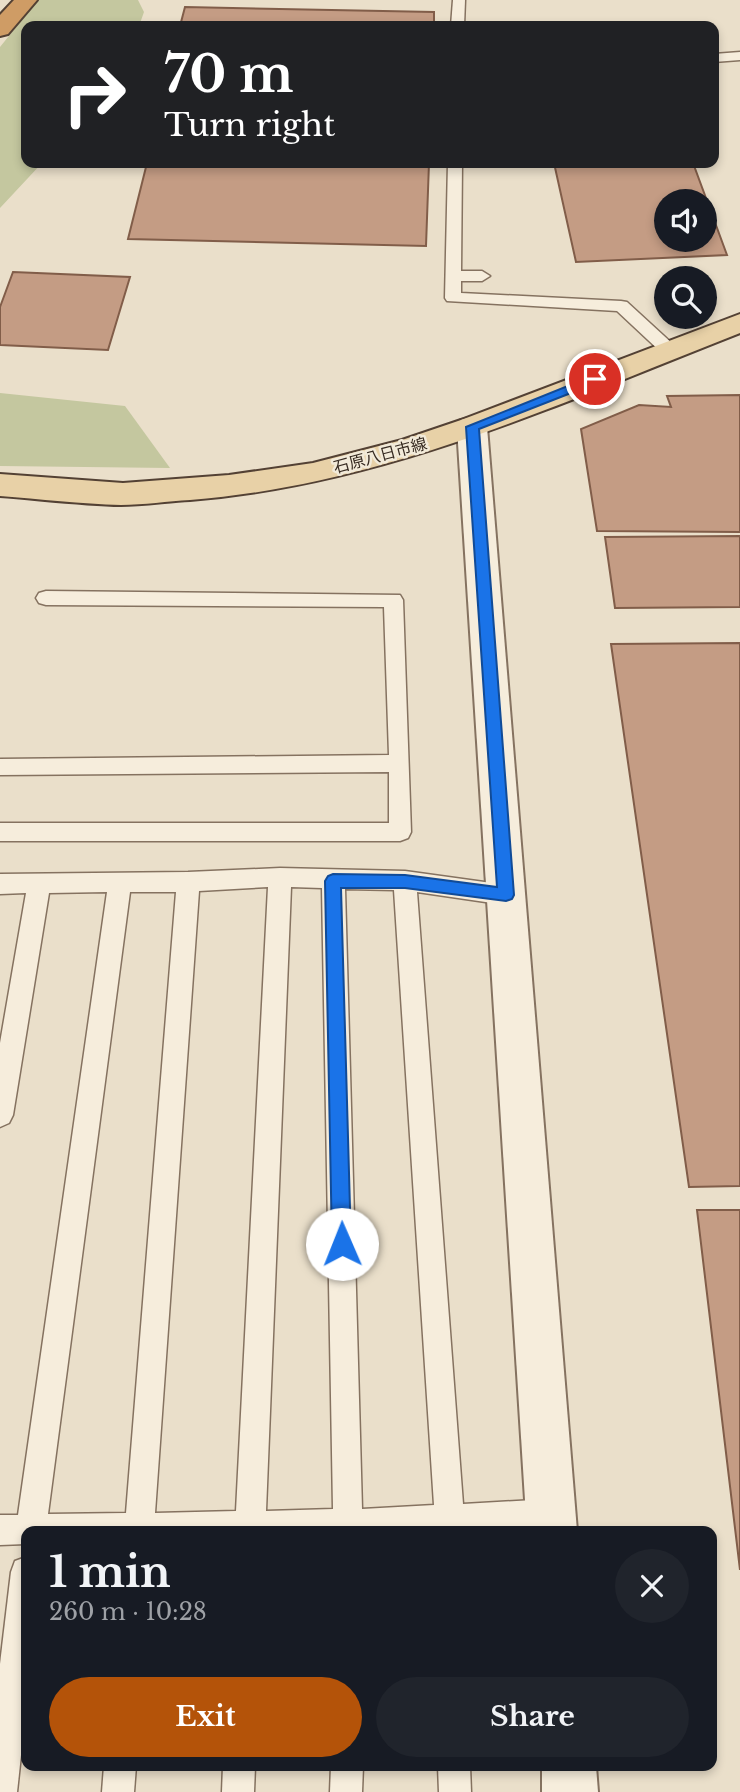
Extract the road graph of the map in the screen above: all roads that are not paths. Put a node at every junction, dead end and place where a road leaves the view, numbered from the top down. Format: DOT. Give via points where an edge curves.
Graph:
graph roads {
  1 [pos="14,0"];
  2 [pos="26,0"];
  3 [pos="459,0"];
  4 [pos="0,13"];
  5 [pos="458,21"];
  6 [pos="0,29"];
  7 [pos="740,56"];
  8 [pos="719,58"];
  9 [pos="456,168"];
  10 [pos="453,276"];
  11 [pos="482,276"];
  12 [pos="740,323"];
  13 [pos="668,350"];
  14 [pos="472,427"];
  15 [pos="0,485"];
  16 [pos="46,598"];
  17 [pos="400,763"];
  18 [pos="0,767"];
  19 [pos="0,832"];
  20 [pos="280,877"];
  21 [pos="188,881"];
  22 [pos="333,881"];
  23 [pos="405,881"];
  24 [pos="39,883"];
  25 [pos="120,883"];
  26 [pos="0,884"];
  27 [pos="506,895"];
  28 [pos="0,1115"];
  29 [pos="551,1523"];
  30 [pos="450,1525"];
  31 [pos="32,1526"];
  32 [pos="139,1526"];
  33 [pos="250,1526"];
  34 [pos="348,1526"];
  35 [pos="416,1526"];
  36 [pos="0,1530"];
  37 [pos="21,1531"];
  38 [pos="21,1616"];
  39 [pos="120,1771"];
  40 [pos="239,1771"];
  41 [pos="346,1771"];
  42 [pos="454,1771"];
  43 [pos="569,1771"];
  44 [pos="1,1792"];
  45 [pos="118,1792"];
  46 [pos="238,1792"];
  47 [pos="346,1792"];
  48 [pos="455,1792"];
  49 [pos="570,1792"];
  1 -- 4 [label="highway"];
  2 -- 6 [label="highway"];
  3 -- 5 [label="lane"];
  7 -- 8 [label="lane"];
  9 -- 10 [label="lane"];
  10 -- 11 [label="lane"];
  10 -- 13 [label="lane" via="453,298 621,306"];
  12 -- 13 [label="main road, 石原八日市線"];
  13 -- 14 [label="main road, 石原八日市線"];
  14 -- 15 [label="main road, 石原八日市線" via="313,473 229,486 123,494"];
  14 -- 27 [label="street"];
  16 -- 17 [label="lane" via="393,600"];
  17 -- 18 [label="lane"];
  17 -- 19 [label="lane" via="400,832"];
  20 -- 21 [label="lane"];
  20 -- 22 [label="lane"];
  20 -- 33 [label="lane"];
  21 -- 25 [label="lane"];
  21 -- 32 [label="lane"];
  22 -- 23 [label="lane"];
  22 -- 34 [label="lane"];
  23 -- 27 [label="lane"];
  23 -- 30 [label="lane"];
  24 -- 25 [label="lane"];
  24 -- 26 [label="lane"];
  24 -- 28 [label="lane"];
  25 -- 31 [label="lane"];
  27 -- 29 [label="street"];
  29 -- 30 [label="lane"];
  30 -- 35 [label="lane"];
  36 -- 37 [label="lane"];
  38 -- 44 [label="lane"];
  39 -- 45 [label="lane"];
  40 -- 46 [label="lane"];
  41 -- 47 [label="lane"];
  42 -- 48 [label="lane"];
  43 -- 49 [label="street"];
}
